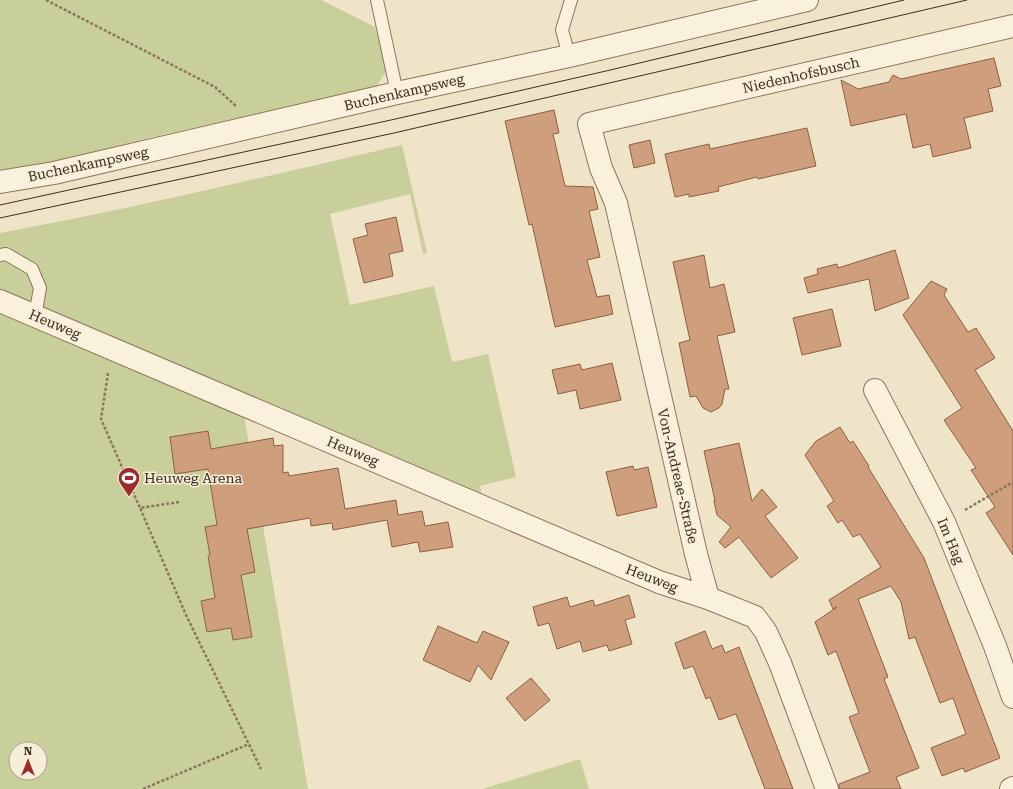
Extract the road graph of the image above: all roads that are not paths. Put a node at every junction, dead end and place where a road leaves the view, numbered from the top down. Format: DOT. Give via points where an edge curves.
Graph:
graph roads {
  1 [pos="377,0"];
  2 [pos="571,0"];
  3 [pos="807,0"];
  4 [pos="1013,26"];
  5 [pos="569,56"];
  6 [pos="397,93"];
  7 [pos="590,124"];
  8 [pos="0,182"];
  9 [pos="0,255"];
  10 [pos="0,301"];
  11 [pos="35,316"];
  12 [pos="875,390"];
  13 [pos="708,598"];
  14 [pos="1013,697"];
  15 [pos="827,789"];
  1 -- 6 [label="lane"];
  2 -- 5 [label="lane" via="562,30"];
  3 -- 5 [label="street, Buchenkampsweg"];
  4 -- 7 [label="street, Niedenhofsbusch"];
  5 -- 6 [label="street, Buchenkampsweg"];
  6 -- 8 [label="street, Buchenkampsweg" via="54,173"];
  7 -- 13 [label="street, Von-Andreae-Straße" via="601,168 616,203"];
  9 -- 11 [label="lane" via="6,254 32,269 40,288"];
  10 -- 11 [label="street, Heuweg"];
  11 -- 13 [label="street, Heuweg" via="659,582"];
  12 -- 14 [label="street, Im Hag" via="944,522"];
  13 -- 15 [label="street" via="755,617 766,632"];
}
